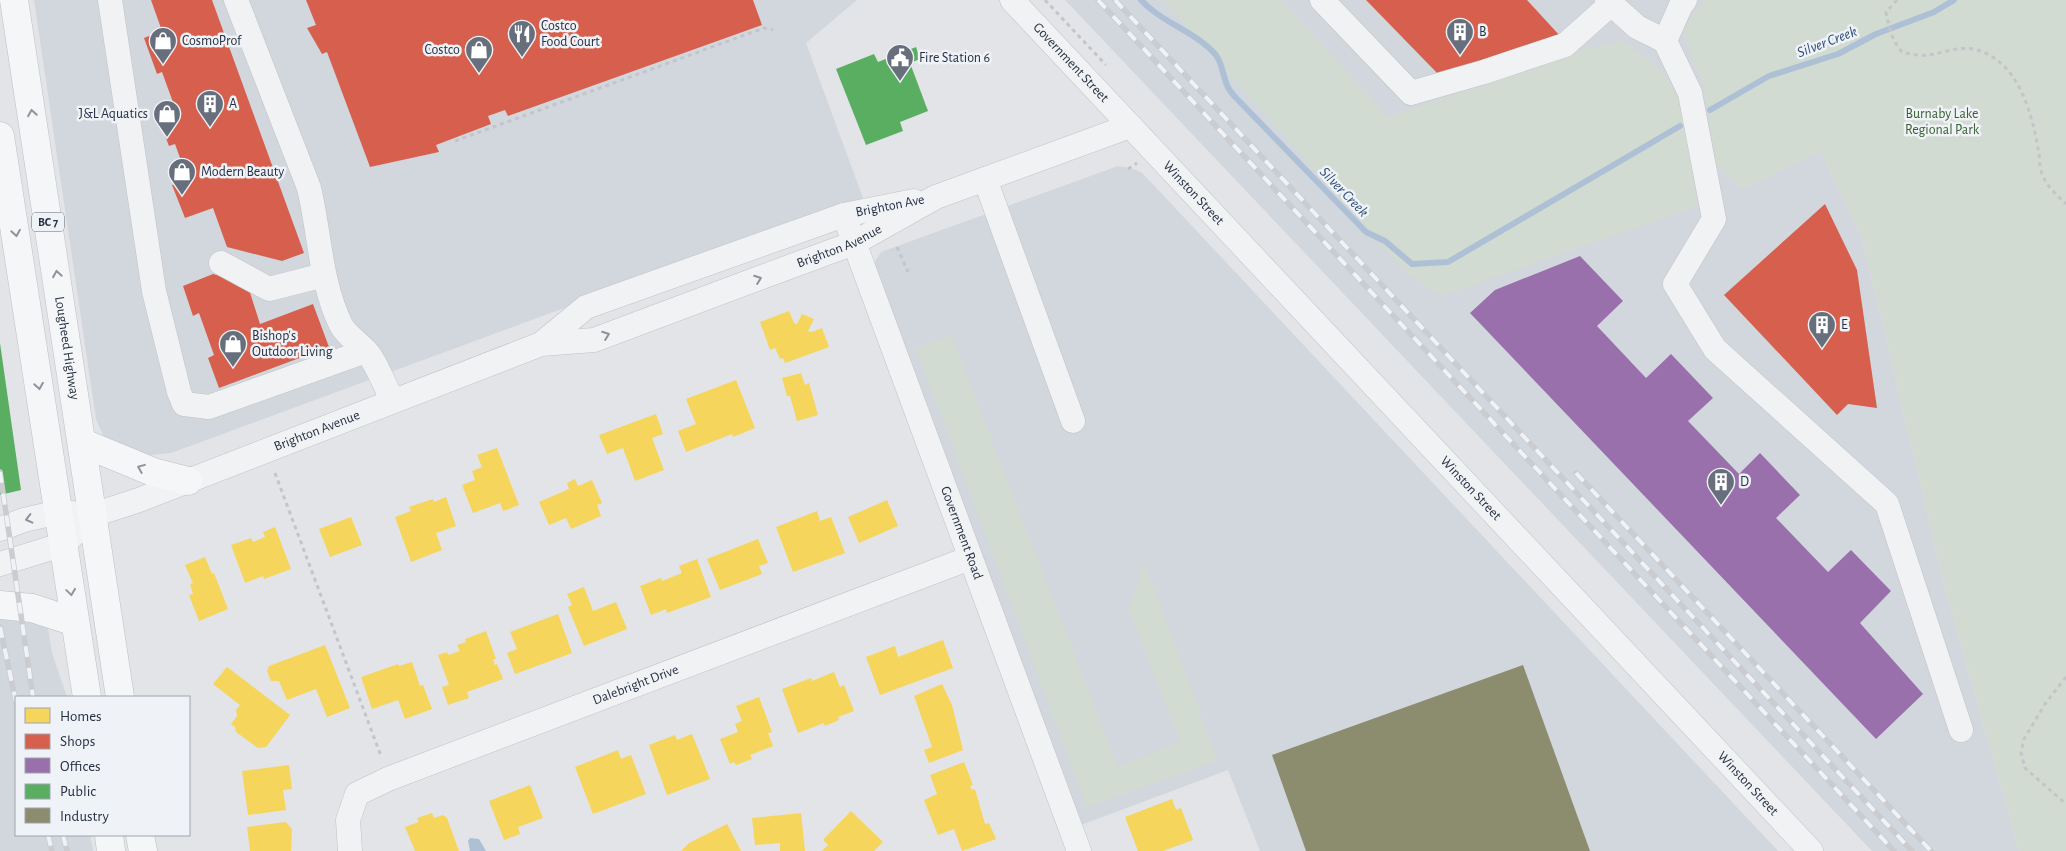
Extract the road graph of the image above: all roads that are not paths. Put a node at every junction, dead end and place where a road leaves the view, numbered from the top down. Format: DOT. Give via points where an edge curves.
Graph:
graph roads {
  1 [pos="14,0"];
  2 [pos="110,0"];
  3 [pos="236,0"];
  4 [pos="1012,0"];
  5 [pos="1322,0"];
  6 [pos="1685,0"];
  7 [pos="1609,2"];
  8 [pos="1665,41"];
  9 [pos="1130,126"];
  10 [pos="0,136"];
  11 [pos="985,179"];
  12 [pos="936,196"];
  13 [pos="844,215"];
  14 [pos="854,243"];
  15 [pos="221,263"];
  16 [pos="324,275"];
  17 [pos="541,344"];
  18 [pos="366,351"];
  19 [pos="392,400"];
  20 [pos="1073,421"];
  21 [pos="83,443"];
  22 [pos="188,481"];
  23 [pos="59,512"];
  24 [pos="93,514"];
  25 [pos="0,529"];
  26 [pos="64,544"];
  27 [pos="970,558"];
  28 [pos="0,564"];
  29 [pos="0,605"];
  30 [pos="75,622"];
  31 [pos="87,696"];
  32 [pos="120,696"];
  33 [pos="1961,730"];
  34 [pos="109,836"];
  35 [pos="140,836"];
  36 [pos="111,851"];
  37 [pos="143,851"];
  38 [pos="350,851"];
  39 [pos="1079,851"];
  40 [pos="1811,851"];
  21 -- 1 [label="main road, Lougheed Highway / BC 7, one-way"];
  2 -- 18 [label="street" via="154,291 178,392 184,404 209,407"];
  3 -- 16 [label="street" via="309,188"];
  4 -- 9 [label="street, Government Street"];
  5 -- 7 [label="street" via="1410,94 1565,45"];
  6 -- 8 [label="street"];
  7 -- 8 [label="street" via="1637,27"];
  8 -- 33 [label="street" via="1690,93 1714,219 1675,284 1715,349 1887,504"];
  9 -- 11 [label="street, Brighton Avenue"];
  9 -- 40 [label="street, Winston Street"];
  10 -- 23 [label="main road, BC 7, one-way"];
  11 -- 12 [label="street, Brighton Avenue"];
  11 -- 20 [label="street"];
  12 -- 13 [label="street, Brighton Ave"];
  12 -- 14 [label="street, Brighton Avenue"];
  13 -- 14 [label="street, Government Road"];
  13 -- 17 [label="street, Brighton Avenue" via="586,307"];
  17 -- 14 [label="street, Brighton Avenue, one-way" via="594,340"];
  14 -- 27 [label="street, Government Road"];
  15 -- 16 [label="street" via="269,289"];
  16 -- 18 [label="street" via="342,327"];
  17 -- 19 [label="street, Brighton Avenue"];
  18 -- 19 [label="street"];
  19 -- 22 [label="street, Brighton Avenue"];
  22 -- 21 [label="main road, one-way" via="153,472"];
  21 -- 24 [label="main road, Lougheed Highway / BC 7"];
  22 -- 24 [label="street, Brighton Avenue"];
  23 -- 24 [label="street, Brighton Avenue"];
  23 -- 25 [label="street, Brighton Avenue, one-way"];
  23 -- 26 [label="main road, BC 7"];
  24 -- 26 [label="street, Brighton Avenue"];
  24 -- 32 [label="main road, Lougheed Highway / BC 7"];
  26 -- 28 [label="street"];
  26 -- 30 [label="main road, BC 7, one-way"];
  27 -- 38 [label="street, Dalebright Drive" via="388,779 357,794 348,820"];
  27 -- 39 [label="street, Government Road"];
  29 -- 30 [label="main road" via="32,608"];
  30 -- 31 [label="main road, BC 7"];
  34 -- 36 [label="main road"];
  35 -- 37 [label="main road"];
}
